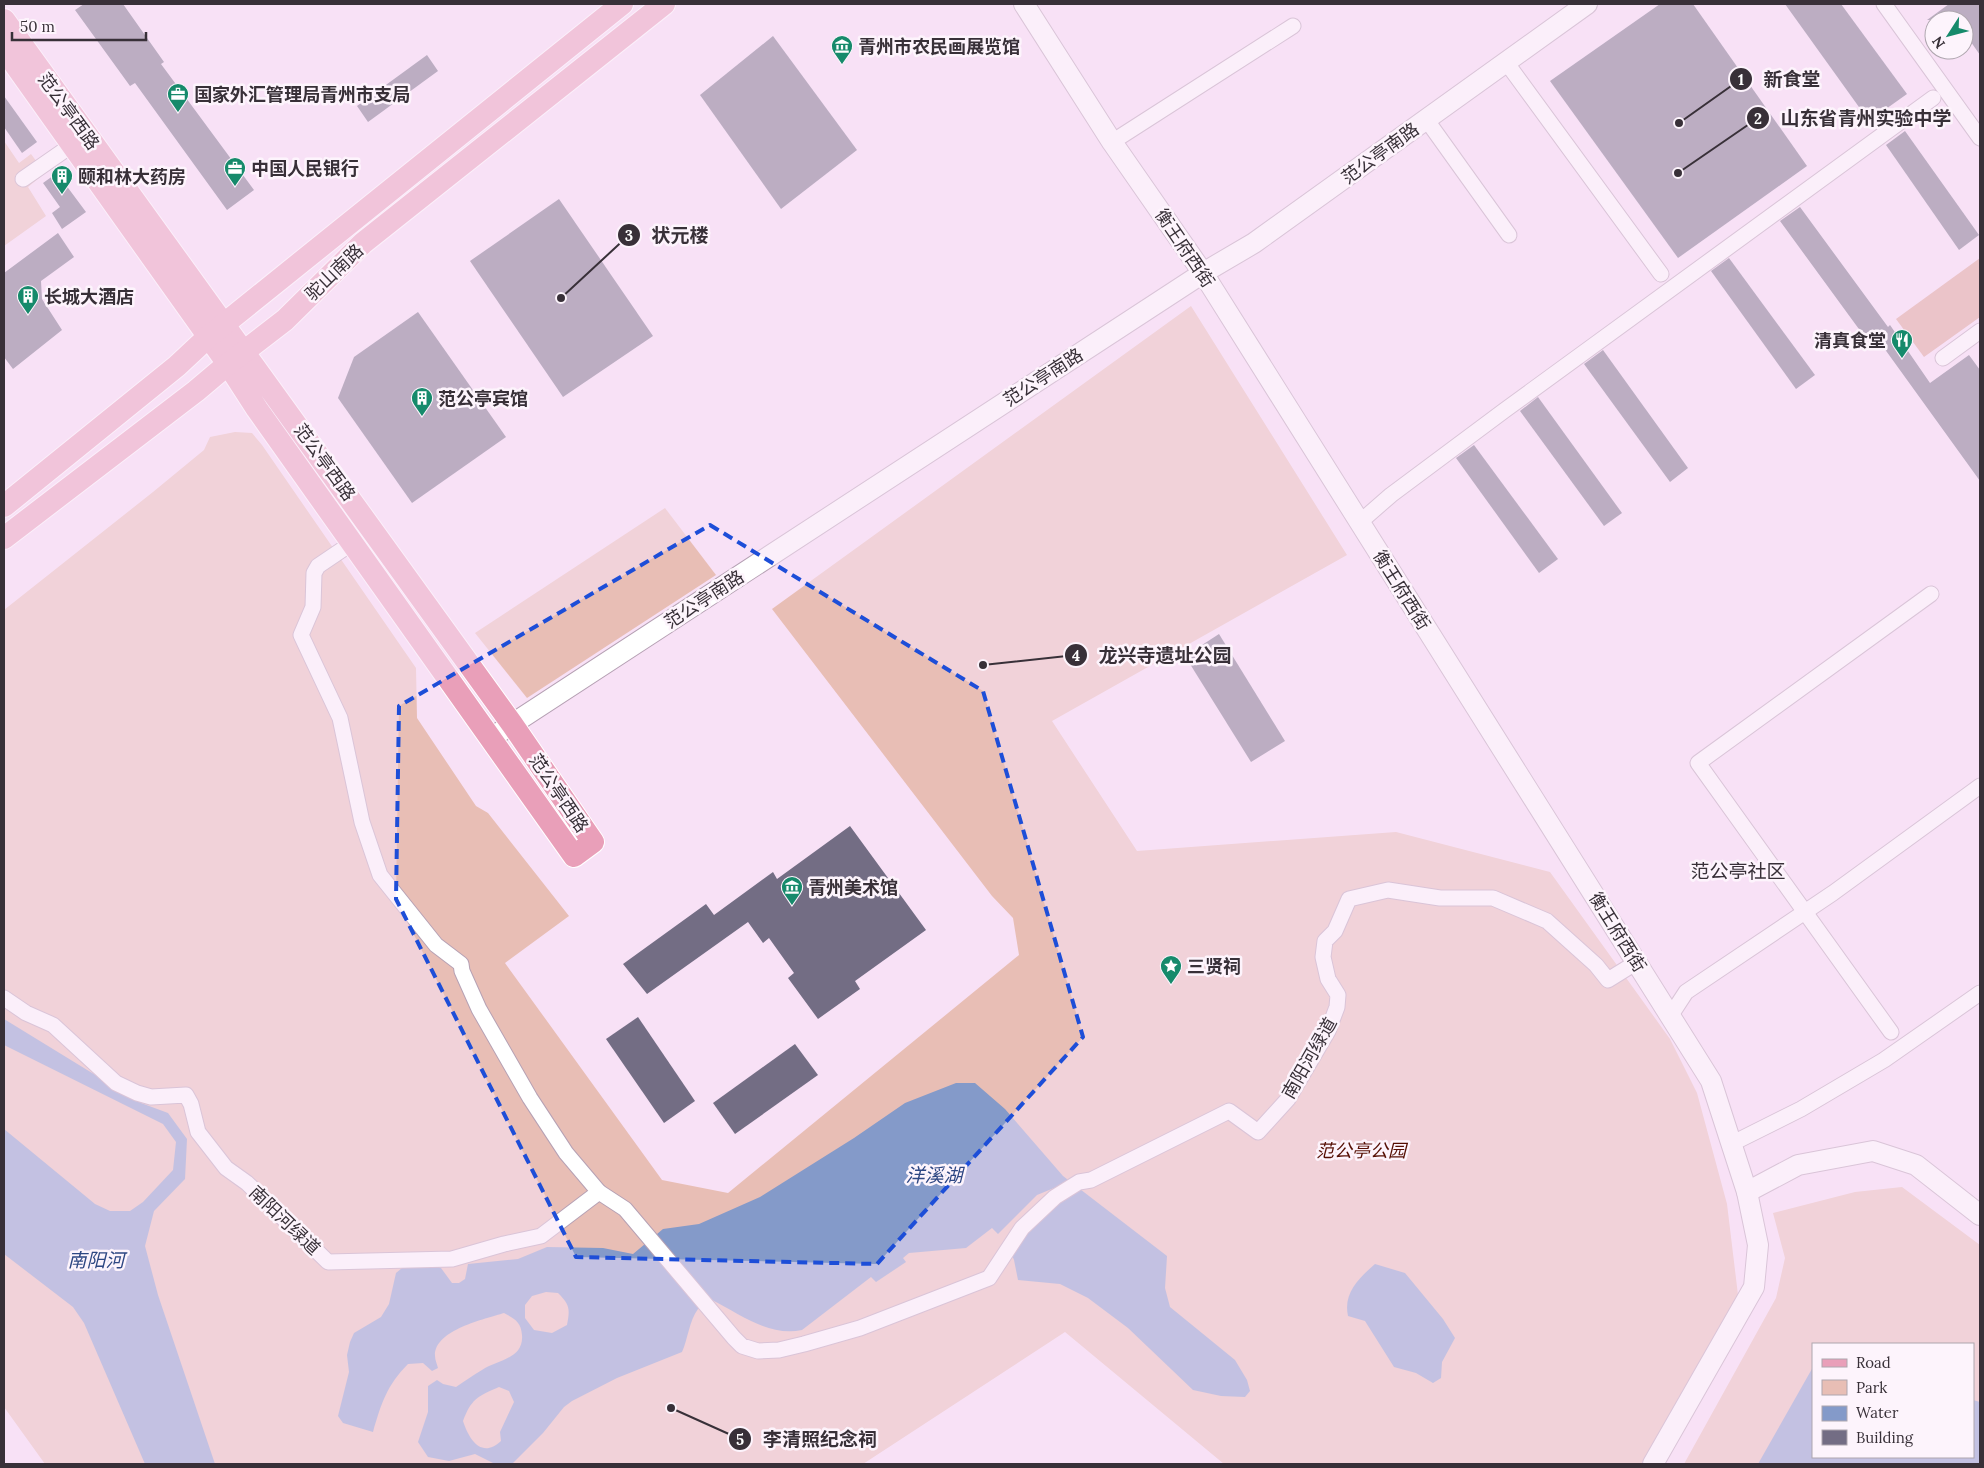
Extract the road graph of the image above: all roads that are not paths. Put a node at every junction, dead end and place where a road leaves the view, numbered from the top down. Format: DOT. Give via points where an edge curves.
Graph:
graph roads {
  1 [pos="622,4"];
  2 [pos="664,4"];
  3 [pos="1024,4"];
  4 [pos="1586,4"];
  5 [pos="1884,4"];
  6 [pos="4,20"];
  7 [pos="1293,26"];
  8 [pos="4,49"];
  9 [pos="1506,62"];
  10 [pos="1933,98"];
  11 [pos="1426,119"];
  12 [pos="1980,138"];
  13 [pos="1112,142"];
  14 [pos="72,144"];
  15 [pos="23,179"];
  16 [pos="1509,234"];
  17 [pos="1203,273"];
  18 [pos="1660,274"];
  19 [pos="216,331"];
  20 [pos="1980,331"];
  21 [pos="236,358"];
  22 [pos="1943,358"];
  23 [pos="4,506"];
  24 [pos="1360,522"];
  25 [pos="4,538"];
  26 [pos="352,543"];
  27 [pos="1930,594"];
  28 [pos="512,724"];
  29 [pos="491,738"];
  30 [pos="1980,786"];
  31 [pos="1805,912"];
  32 [pos="1637,962"];
  33 [pos="1980,993"];
  34 [pos="4,998"];
  35 [pos="1671,1015"];
  36 [pos="1891,1032"];
  37 [pos="1731,1144"];
  38 [pos="599,1192"];
  39 [pos="1747,1192"];
  40 [pos="1977,1209"];
  41 [pos="1653,1464"];
  1 -- 19 [label="main road, 驼山南路"];
  2 -- 21 [label="main road, 驼山南路" via="363,243 285,320"];
  3 -- 13 [label="street, 衡王府西街"];
  4 -- 9 [label="street, 范公亭南路"];
  5 -- 12 [label="street"];
  6 -- 19 [label="main road, 范公亭西路" via="193,284"];
  7 -- 13 [label="street"];
  8 -- 14 [label="main road, 范公亭西路"];
  9 -- 11 [label="street, 范公亭南路"];
  9 -- 18 [label="street"];
  10 -- 24 [label="street" via="1491,421"];
  11 -- 16 [label="street"];
  11 -- 17 [label="street, 范公亭南路" via="1254,243"];
  13 -- 17 [label="street, 衡王府西街"];
  14 -- 15 [label="street"];
  14 -- 19 [label="main road, 范公亭西路"];
  17 -- 24 [label="street, 衡王府西街"];
  17 -- 28 [label="street, 范公亭南路"];
  19 -- 21 [label="main road, 范公亭西路"];
  19 -- 23 [label="main road, 驼山南路"];
  20 -- 22 [label="street"];
  21 -- 25 [label="main road, 驼山南路"];
  21 -- 26 [label="main road, 范公亭西路" via="257,409"];
  21 -- 28 [label="main road, 范公亭西路"];
  24 -- 32 [label="street, 衡王府西街"];
  26 -- 29 [label="main road, 范公亭西路"];
  26 -- 38 [label="street" via="318,566 314,573 313,608 301,635 340,718 362,822 380,876 436,945 461,964 478,1009 530,1098 566,1153"];
  27 -- 31 [label="street" via="1698,763"];
  28 -- 29 [label="street, 范公亭南路"];
  28 -- 29 [label="main road, 范公亭西路" via="593,842 574,856"];
  30 -- 31 [label="street"];
  31 -- 35 [label="street" via="1686,992"];
  31 -- 36 [label="street"];
  32 -- 35 [label="street, 衡王府西街"];
  32 -- 38 [label="street, 南阳河绿道" via="1608,980 1547,921 1494,898 1440,898 1388,890 1348,899 1335,931 1325,941 1323,957 1328,979 1338,995 1328,1031 1288,1099 1258,1132 1229,1111 1091,1180 1079,1182 1055,1197 1022,1228 989,1278 860,1328 779,1350 758,1351 742,1346 625,1208"];
  33 -- 37 [label="street" via="1884,1060 1801,1109"];
  34 -- 38 [label="street, 南阳河绿道" via="26,1013 53,1025 116,1083 151,1097 186,1095 198,1132 226,1168 247,1183 328,1262 452,1259 541,1236"];
  35 -- 37 [label="street, 衡王府西街" via="1711,1081"];
  37 -- 39 [label="street, 衡王府西街"];
  39 -- 40 [label="street" via="1798,1165 1872,1151 1916,1165"];
  39 -- 41 [label="street, 衡王府西街" via="1758,1245 1754,1287"];
}
